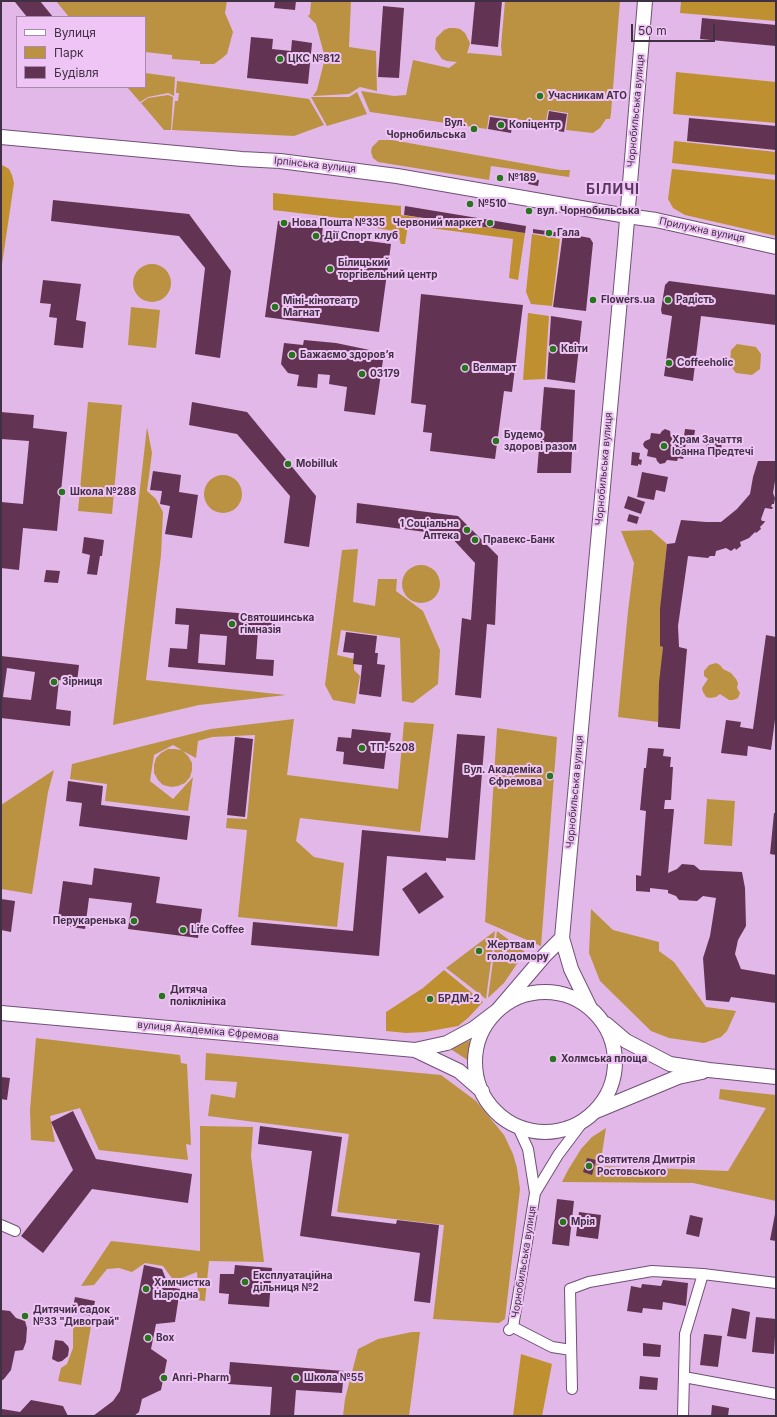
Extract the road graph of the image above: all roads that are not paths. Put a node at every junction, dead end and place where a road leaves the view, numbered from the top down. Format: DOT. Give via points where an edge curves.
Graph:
graph roads {
  1 [pos="645,1"];
  2 [pos="1,137"];
  3 [pos="627,216"];
  4 [pos="776,246"];
  5 [pos="562,938"];
  6 [pos="590,1008"];
  7 [pos="498,1010"];
  8 [pos="1,1013"];
  9 [pos="603,1021"];
  10 [pos="415,1050"];
  11 [pos="709,1070"];
  12 [pos="776,1077"];
  13 [pos="482,1092"];
  14 [pos="590,1115"];
  15 [pos="517,1125"];
  16 [pos="535,1192"];
  17 [pos="1,1225"];
  18 [pos="15,1231"];
  19 [pos="704,1274"];
  20 [pos="776,1284"];
  21 [pos="571,1350"];
  22 [pos="684,1377"];
  23 [pos="572,1389"];
  24 [pos="776,1394"];
  25 [pos="683,1416"];
  1 -- 3 [label="main road, Чорнобильська вулиця"];
  2 -- 3 [label="main road, Ірпінська вулиця" via="337,167"];
  3 -- 4 [label="main road, Прилужна вулиця"];
  3 -- 5 [label="main road, Чорнобильська вулиця"];
  5 -- 6 [label="main road, Чорнобильська вулиця" via="571,969"];
  5 -- 7 [label="main road"];
  6 -- 7 [label="main road" via="573,997 554,992 534,993 515,999"];
  6 -- 9 [label="main road"];
  7 -- 10 [label="main road, вулиця Академіка Єфремова" via="473,1029 447,1043"];
  7 -- 13 [label="main road" via="484,1028 476,1048 476,1071"];
  8 -- 10 [label="main road, вулиця Академіка Єфремова"];
  9 -- 11 [label="main road" via="626,1041 670,1064"];
  9 -- 14 [label="main road" via="615,1051 615,1073 608,1093"];
  10 -- 13 [label="main road, вулиця Академіка Єфремова" via="459,1071"];
  11 -- 12 [label="main road"];
  11 -- 14 [label="main road" via="678,1077"];
  13 -- 15 [label="main road" via="498,1113"];
  14 -- 15 [label="main road" via="564,1129 554,1131 540,1132"];
  14 -- 16 [label="street, Чорнобильська вулиця" via="558,1155"];
  15 -- 16 [label="street, Чорнобильська вулиця" via="528,1149"];
  16 -- 21 [label="street, Чорнобильська вулиця" via="511,1329 552,1347"];
  17 -- 18 [label="street"];
  19 -- 20 [label="street"];
  19 -- 21 [label="street" via="652,1271 589,1282 570,1290"];
  19 -- 22 [label="street" via="685,1334"];
  21 -- 23 [label="street"];
  22 -- 24 [label="street"];
  22 -- 25 [label="street"];
}
